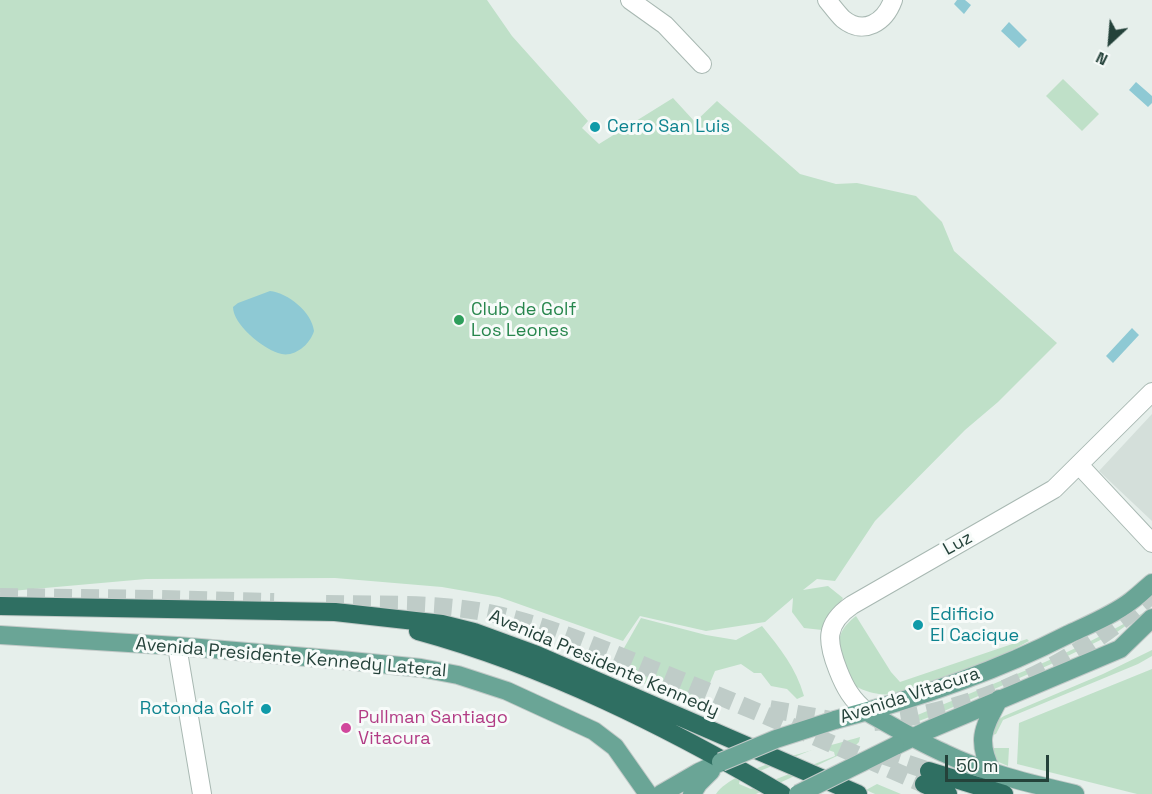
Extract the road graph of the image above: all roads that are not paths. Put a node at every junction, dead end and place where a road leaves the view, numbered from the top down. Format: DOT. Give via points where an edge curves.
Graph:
graph roads {
  1 [pos="630,0"];
  2 [pos="826,0"];
  3 [pos="893,0"];
  4 [pos="702,64"];
  5 [pos="1152,392"];
  6 [pos="1080,466"];
  7 [pos="1152,543"];
  8 [pos="1152,583"];
  9 [pos="1152,590"];
  10 [pos="1130,602"];
  11 [pos="0,606"];
  12 [pos="335,612"];
  13 [pos="1152,618"];
  14 [pos="1152,630"];
  15 [pos="0,635"];
  16 [pos="177,646"];
  17 [pos="1120,648"];
  18 [pos="999,699"];
  19 [pos="867,711"];
  20 [pos="913,737"];
  21 [pos="631,769"];
  22 [pos="798,769"];
  23 [pos="992,772"];
  24 [pos="702,774"];
  25 [pos="202,794"];
  26 [pos="629,794"];
  27 [pos="648,794"];
  28 [pos="661,794"];
  29 [pos="692,794"];
  30 [pos="782,794"];
  31 [pos="798,794"];
  32 [pos="841,794"];
  33 [pos="858,794"];
  34 [pos="948,794"];
  35 [pos="1004,794"];
  36 [pos="1075,794"];
  1 -- 4 [label="street" via="665,25"];
  2 -- 3 [label="street" via="844,20 865,27 879,22"];
  5 -- 6 [label="street, Luz"];
  6 -- 7 [label="street"];
  6 -- 19 [label="street, Luz" via="1045,496 839,615 830,634 830,649 848,693"];
  8 -- 10 [label="main road, Avenida Vitacura"];
  9 -- 10 [label="main road"];
  10 -- 19 [label="main road, Avenida Vitacura" via="1009,662 930,693"];
  11 -- 12 [label="highway, Avenida Presidente Kennedy"];
  12 -- 22 [label="highway, Avenida Presidente Kennedy" via="442,624 504,642"];
  12 -- 30 [label="highway" via="444,638 548,676 660,729"];
  13 -- 17 [label="main road, Avenida Vitacura"];
  14 -- 17 [label="main road"];
  15 -- 16 [label="main road, Avenida Presidente Kennedy Lateral"];
  16 -- 21 [label="main road, Avenida Presidente Kennedy Lateral" via="400,665 458,675 507,691 582,724 615,747"];
  16 -- 25 [label="street"];
  17 -- 18 [label="main road, Avenida Vitacura"];
  18 -- 20 [label="main road, Avenida Vitacura"];
  18 -- 23 [label="main road" via="982,745"];
  19 -- 20 [label="main road"];
  19 -- 24 [label="main road, Avenida Vitacura, bridge" via="776,739"];
  20 -- 23 [label="main road"];
  20 -- 31 [label="main road, Avenida Vitacura, bridge"];
  21 -- 26 [label="main road"];
  21 -- 27 [label="main road, Avenida Presidente Kennedy Lateral"];
  22 -- 32 [label="highway"];
  22 -- 33 [label="highway, Avenida Presidente Kennedy"];
  23 -- 36 [label="main road"];
  24 -- 28 [label="main road"];
  24 -- 29 [label="main road"];
  34 -- 35 [label="highway" via="927,778"];
}
